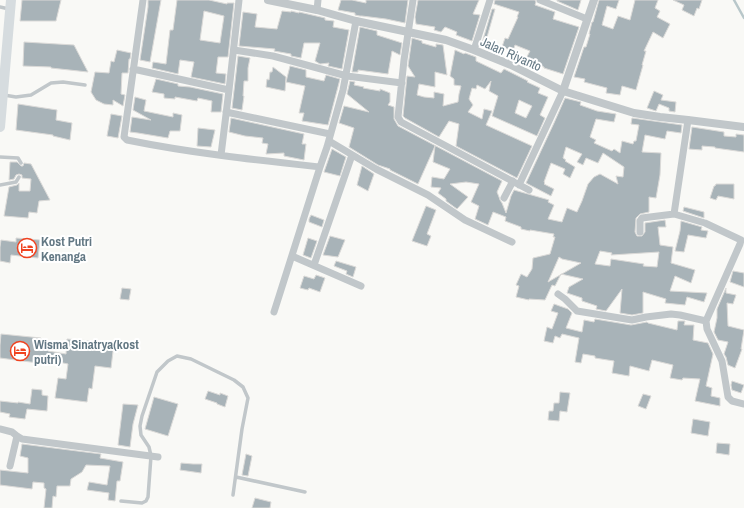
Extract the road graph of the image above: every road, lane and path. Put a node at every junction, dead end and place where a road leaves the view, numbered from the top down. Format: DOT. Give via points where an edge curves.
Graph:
graph roads {
  1 [pos="143,0"];
  2 [pos="239,0"];
  3 [pos="268,0"];
  4 [pos="318,0"];
  5 [pos="414,0"];
  6 [pos="490,0"];
  7 [pos="540,0"];
  8 [pos="594,0"];
  9 [pos="7,6"];
  10 [pos="317,10"];
  11 [pos="587,19"];
  12 [pos="356,21"];
  13 [pos="409,32"];
  14 [pos="234,50"];
  15 [pos="474,50"];
  16 [pos="3,64"];
  17 [pos="133,69"];
  18 [pos="346,76"];
  19 [pos="402,83"];
  20 [pos="85,85"];
  21 [pos="229,90"];
  22 [pos="563,91"];
  23 [pos="3,95"];
  24 [pos="226,112"];
  25 [pos="688,120"];
  26 [pos="0,127"];
  27 [pos="744,127"];
  28 [pos="330,137"];
  29 [pos="221,155"];
  30 [pos="352,155"];
  31 [pos="0,157"];
  32 [pos="21,163"];
  33 [pos="320,168"];
  34 [pos="19,177"];
  35 [pos="516,183"];
  36 [pos="0,185"];
  37 [pos="529,190"];
  38 [pos="504,198"];
  39 [pos="674,214"];
  40 [pos="640,232"];
  41 [pos="512,242"];
  42 [pos="292,256"];
  43 [pos="314,265"];
  44 [pos="361,286"];
  45 [pos="558,294"];
  46 [pos="274,312"];
  47 [pos="706,321"];
  48 [pos="744,404"];
  49 [pos="0,429"];
  50 [pos="17,436"];
  51 [pos="155,456"];
  52 [pos="10,466"];
  53 [pos="236,477"];
  54 [pos="306,492"];
  55 [pos="233,495"];
  56 [pos="121,501"];
  1 -- 17 [label="street"];
  2 -- 14 [label="street"];
  3 -- 10 [label="street, Jalan Riyanto"];
  4 -- 10 [label="street"];
  5 -- 13 [label="street"];
  6 -- 15 [label="street"];
  7 -- 11 [label="street"];
  8 -- 11 [label="street"];
  9 -- 16 [label="main road"];
  10 -- 12 [label="street, Jalan Riyanto"];
  11 -- 22 [label="street"];
  12 -- 13 [label="street, Jalan Riyanto"];
  12 -- 18 [label="street"];
  13 -- 15 [label="street, Jalan Riyanto" via="446,40"];
  13 -- 19 [label="street"];
  14 -- 18 [label="street" via="272,56"];
  14 -- 21 [label="street"];
  15 -- 22 [label="street, Jalan Riyanto" via="512,65"];
  16 -- 23 [label="main road"];
  17 -- 21 [label="street"];
  17 -- 29 [label="street" via="124,137 127,140"];
  18 -- 19 [label="street"];
  18 -- 28 [label="street"];
  19 -- 35 [label="street" via="398,112 401,122"];
  20 -- 23 [label="lane" via="51,83 31,95"];
  21 -- 24 [label="street"];
  22 -- 25 [label="street, Jalan Riyanto" via="634,113"];
  22 -- 35 [label="street"];
  23 -- 26 [label="main road"];
  24 -- 28 [label="street"];
  24 -- 29 [label="street"];
  25 -- 27 [label="street, Jalan Riyanto"];
  25 -- 39 [label="street"];
  28 -- 30 [label="street"];
  28 -- 33 [label="street"];
  29 -- 33 [label="street"];
  30 -- 41 [label="street" via="428,195 465,220"];
  30 -- 43 [label="street"];
  31 -- 32 [label="lane" via="18,158"];
  33 -- 42 [label="street"];
  34 -- 36 [label="lane" via="16,182"];
  35 -- 37 [label="street"];
  35 -- 38 [label="street"];
  39 -- 40 [label="street" via="642,218"];
  39 -- 47 [label="street" via="704,223 741,241"];
  42 -- 43 [label="street"];
  42 -- 46 [label="street"];
  43 -- 44 [label="street"];
  45 -- 47 [label="street" via="577,311 632,320 671,314"];
  47 -- 48 [label="street" via="707,329 722,361 728,397 732,401"];
  49 -- 50 [label="street"];
  50 -- 51 [label="street" via="22,439"];
  50 -- 52 [label="street"];
  51 -- 53 [label="lane" via="141,435 140,426 157,372 177,356 191,359 234,380 243,388 248,398"];
  51 -- 56 [label="lane" via="146,501"];
  53 -- 54 [label="lane"];
  53 -- 55 [label="lane"];
}
